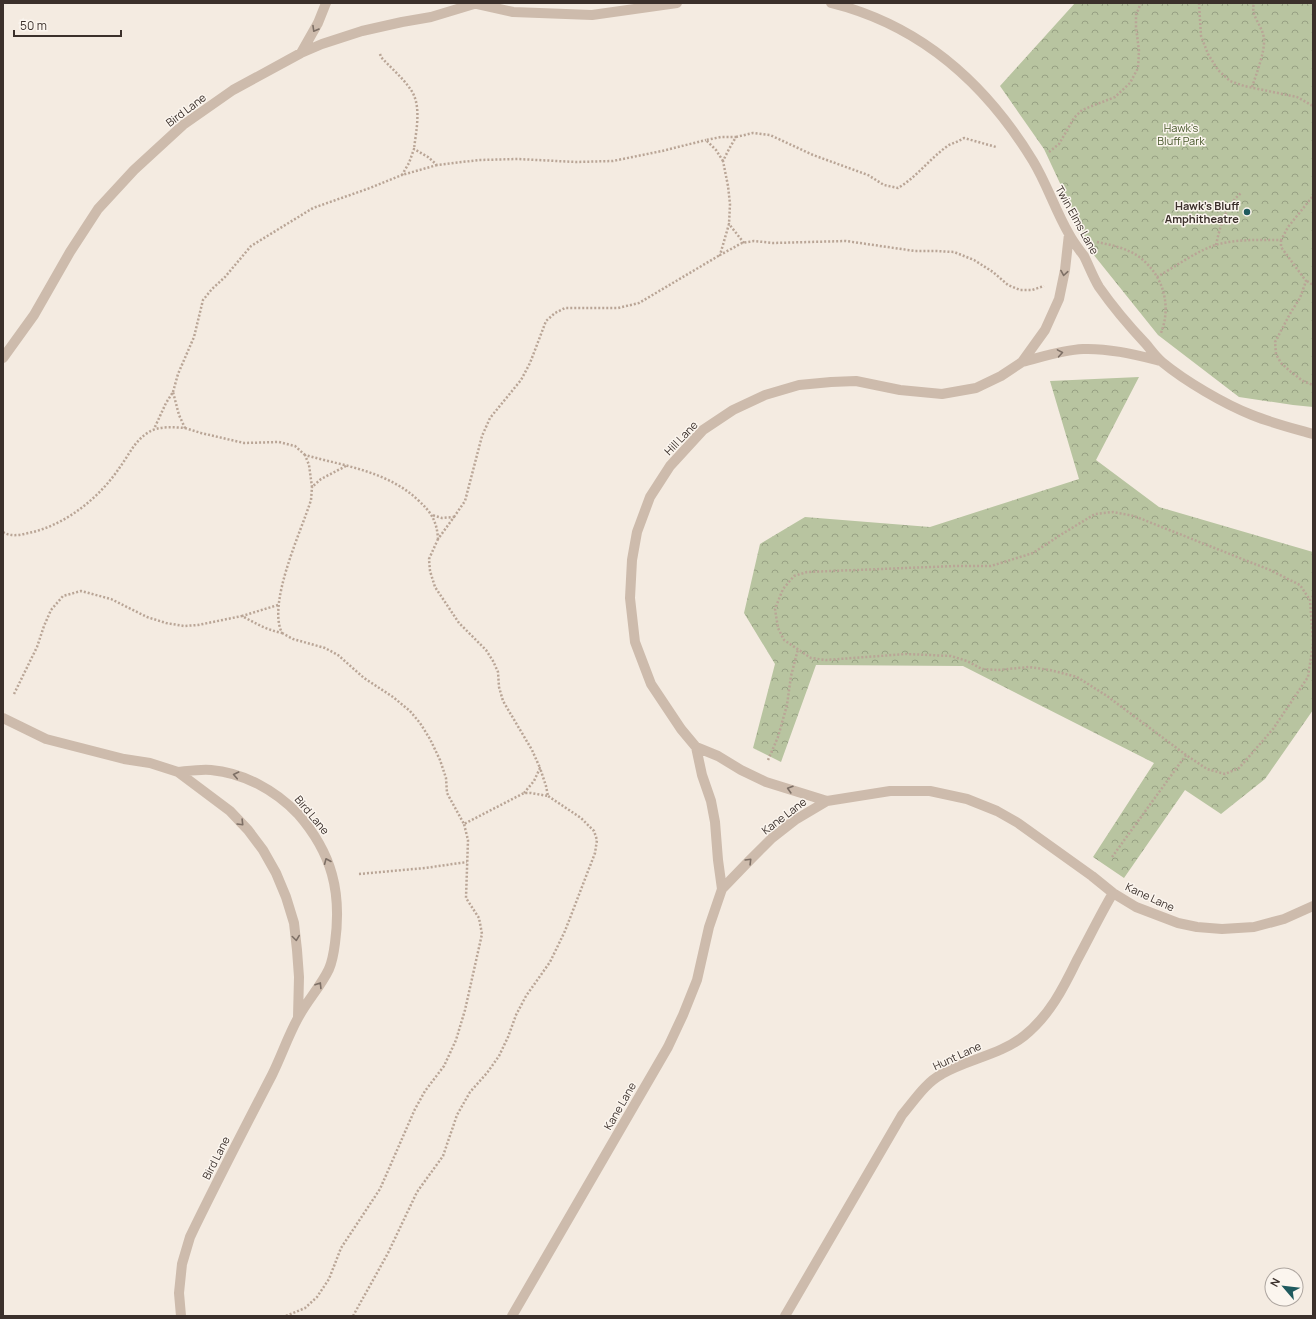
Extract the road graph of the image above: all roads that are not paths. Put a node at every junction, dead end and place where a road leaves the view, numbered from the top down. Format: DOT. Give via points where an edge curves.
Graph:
graph roads {
  1 [pos="326,3"];
  2 [pos="473,3"];
  3 [pos="677,3"];
  4 [pos="831,3"];
  5 [pos="301,53"];
  6 [pos="1069,234"];
  7 [pos="3,358"];
  8 [pos="1161,361"];
  9 [pos="1022,362"];
  10 [pos="1313,434"];
  11 [pos="3,718"];
  12 [pos="696,747"];
  13 [pos="178,772"];
  14 [pos="827,801"];
  15 [pos="722,889"];
  16 [pos="1113,893"];
  17 [pos="1313,906"];
  18 [pos="298,1018"];
  19 [pos="181,1316"];
  20 [pos="512,1316"];
  21 [pos="785,1316"];
  1 -- 5 [label="street, one-way"];
  2 -- 3 [label="street" via="513,12 592,15"];
  2 -- 5 [label="street, Bird Lane" via="431,17 362,31"];
  4 -- 6 [label="street, Twin Elms Lane" via="891,24 929,46 967,78 998,110 1033,162"];
  5 -- 7 [label="street, Bird Lane" via="234,90 183,125 134,170 98,209 34,315"];
  6 -- 8 [label="street, Twin Elms Lane" via="1084,256 1098,286 1127,324"];
  6 -- 9 [label="street, one-way" via="1059,299 1045,330"];
  9 -- 8 [label="street, one-way" via="1083,349 1129,353"];
  8 -- 10 [label="street, Twin Elms Lane" via="1192,383 1238,409 1272,423"];
  9 -- 12 [label="street, Hill Lane" via="976,388 942,394 900,390 856,381 799,385 765,395 733,410 703,430 670,466 650,497 637,532 632,560 630,598 635,642 651,684"];
  11 -- 13 [label="street, Bird Lane" via="46,739"];
  14 -- 12 [label="street, one-way" via="766,782"];
  12 -- 15 [label="street" via="715,822"];
  13 -- 18 [label="street, Bird Lane, one-way" via="230,811 263,850 276,873 294,923 299,977"];
  18 -- 13 [label="street, Bird Lane, one-way" via="329,968 335,943 336,894 331,870 320,843 290,806 275,794 244,777 210,770"];
  15 -- 14 [label="street, Kane Lane, one-way" via="772,838 795,820"];
  14 -- 16 [label="street, Kane Lane" via="890,791 930,791 967,799 1018,823"];
  15 -- 20 [label="street, Kane Lane" via="709,927 697,980 668,1047"];
  16 -- 17 [label="street, Kane Lane" via="1136,906 1178,923 1222,929 1254,927 1284,919"];
  16 -- 21 [label="street, Hunt Lane" via="1059,995 1038,1024 1010,1047 940,1075 922,1090 902,1115"];
  18 -- 19 [label="street, Bird Lane" via="280,1060 190,1237 182,1264 179,1293"];
}
